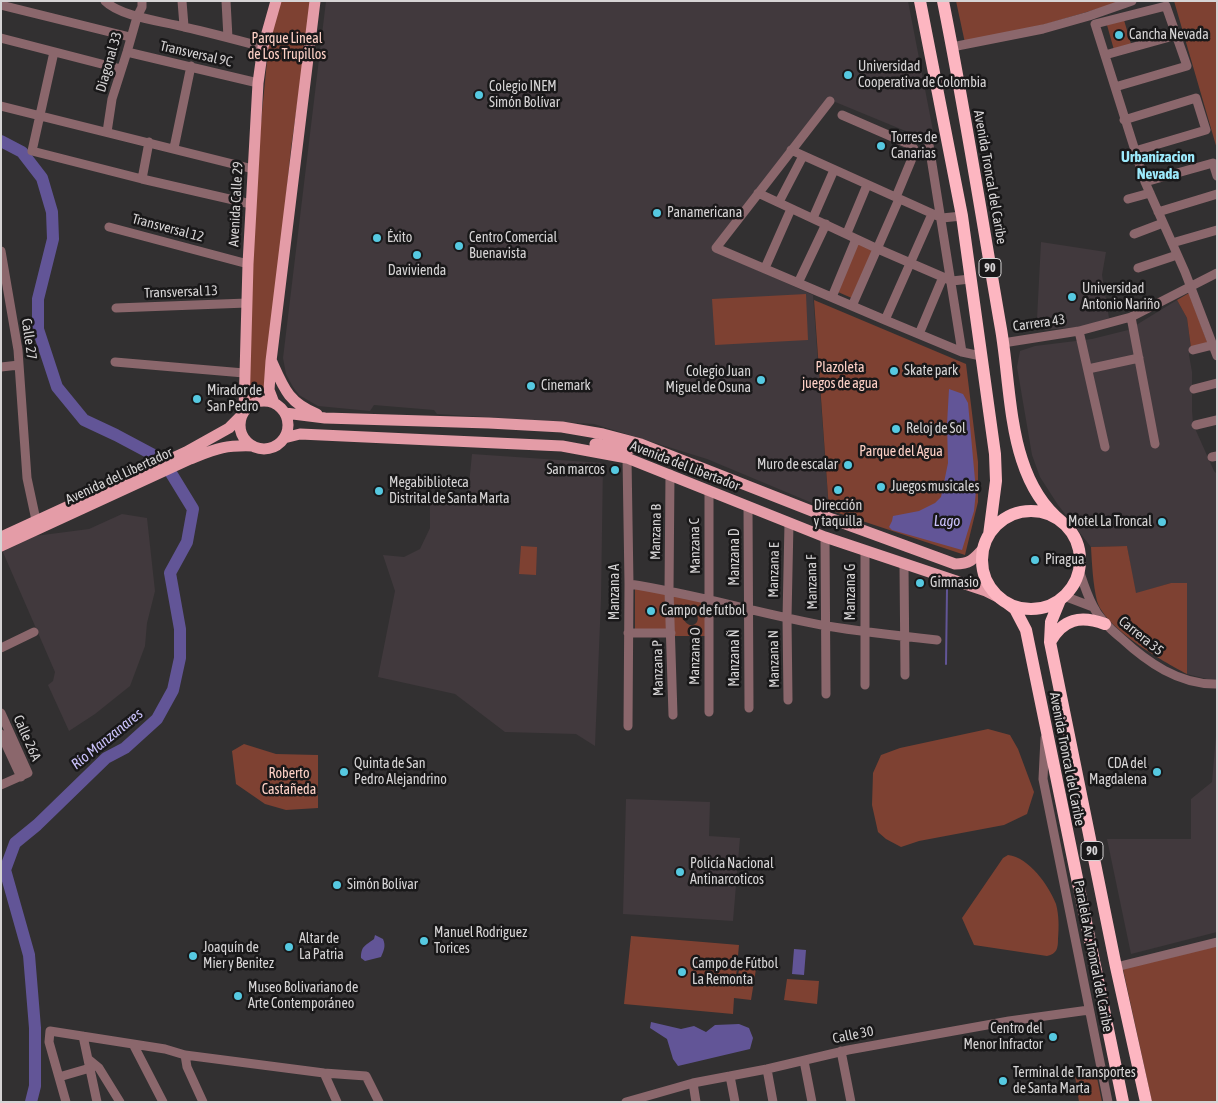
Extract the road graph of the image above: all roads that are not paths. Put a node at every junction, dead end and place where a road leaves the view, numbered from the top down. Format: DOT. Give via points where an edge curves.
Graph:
graph roads {
  1 [pos="104,1"];
  2 [pos="142,1"];
  3 [pos="182,1"];
  4 [pos="226,1"];
  5 [pos="276,1"];
  6 [pos="315,1"];
  7 [pos="920,1"];
  8 [pos="943,1"];
  9 [pos="1132,1"];
  10 [pos="2,8"];
  11 [pos="137,17"];
  12 [pos="184,26"];
  13 [pos="1177,36"];
  14 [pos="130,37"];
  15 [pos="1,38"];
  16 [pos="228,38"];
  17 [pos="952,47"];
  18 [pos="263,48"];
  19 [pos="54,52"];
  20 [pos="128,52"];
  21 [pos="1105,55"];
  22 [pos="191,66"];
  23 [pos="121,69"];
  24 [pos="258,83"];
  25 [pos="1114,87"];
  26 [pos="830,101"];
  27 [pos="1,106"];
  28 [pos="41,115"];
  29 [pos="842,115"];
  30 [pos="1124,120"];
  31 [pos="107,132"];
  32 [pos="149,142"];
  33 [pos="929,146"];
  34 [pos="174,148"];
  35 [pos="791,150"];
  36 [pos="1135,151"];
  37 [pos="804,156"];
  38 [pos="253,169"];
  39 [pos="834,170"];
  40 [pos="1217,176"];
  41 [pos="142,179"];
  42 [pos="1146,182"];
  43 [pos="867,184"];
  44 [pos="758,193"];
  45 [pos="1150,193"];
  46 [pos="1217,194"];
  47 [pos="897,198"];
  48 [pos="1128,199"];
  49 [pos="778,202"];
  50 [pos="252,204"];
  51 [pos="792,209"];
  52 [pos="1158,212"];
  53 [pos="932,214"];
  54 [pos="962,216"];
  55 [pos="812,218"];
  56 [pos="942,218"];
  57 [pos="1163,223"];
  58 [pos="826,224"];
  59 [pos="110,227"];
  60 [pos="1217,230"];
  61 [pos="847,233"];
  62 [pos="1134,234"];
  63 [pos="856,239"];
  64 [pos="1172,243"];
  65 [pos="878,249"];
  66 [pos="1,251"];
  67 [pos="1177,255"];
  68 [pos="911,262"];
  69 [pos="248,264"];
  70 [pos="765,268"];
  71 [pos="1138,268"];
  72 [pos="1217,273"];
  73 [pos="947,279"];
  74 [pos="970,279"];
  75 [pos="798,283"];
  76 [pos="1190,286"];
  77 [pos="832,297"];
  78 [pos="247,303"];
  79 [pos="852,306"];
  80 [pos="116,308"];
  81 [pos="1131,317"];
  82 [pos="885,320"];
  83 [pos="1217,325"];
  84 [pos="1206,328"];
  85 [pos="1079,331"];
  86 [pos="920,334"];
  87 [pos="1003,343"];
  88 [pos="1213,345"];
  89 [pos="1193,350"];
  90 [pos="962,352"];
  91 [pos="981,356"];
  92 [pos="1217,356"];
  93 [pos="1139,358"];
  94 [pos="272,361"];
  95 [pos="115,362"];
  96 [pos="19,365"];
  97 [pos="1,367"];
  98 [pos="1088,369"];
  99 [pos="244,373"];
  100 [pos="1217,383"];
  101 [pos="1194,389"];
  102 [pos="274,403"];
  103 [pos="243,413"];
  104 [pos="285,413"];
  105 [pos="325,418"];
  106 [pos="1217,420"];
  107 [pos="1196,425"];
  108 [pos="284,438"];
  109 [pos="529,444"];
  110 [pos="641,444"];
  111 [pos="1155,444"];
  112 [pos="253,446"];
  113 [pos="1105,447"];
  114 [pos="188,456"];
  115 [pos="627,458"];
  116 [pos="670,474"];
  117 [pos="119,488"];
  118 [pos="708,490"];
  119 [pos="748,506"];
  120 [pos="36,520"];
  121 [pos="1062,522"];
  122 [pos="789,523"];
  123 [pos="988,535"];
  124 [pos="1,536"];
  125 [pos="825,537"];
  126 [pos="1,546"];
  127 [pos="983,549"];
  128 [pos="865,552"];
  129 [pos="904,565"];
  130 [pos="1079,570"];
  131 [pos="629,584"];
  132 [pos="669,590"];
  133 [pos="1062,598"];
  134 [pos="710,601"];
  135 [pos="1004,601"];
  136 [pos="1093,607"];
  137 [pos="749,608"];
  138 [pos="787,618"];
  139 [pos="1105,624"];
  140 [pos="826,626"];
  141 [pos="34,632"];
  142 [pos="671,632"];
  143 [pos="865,632"];
  144 [pos="628,633"];
  145 [pos="904,636"];
  146 [pos="937,640"];
  147 [pos="1050,642"];
  148 [pos="1,648"];
  149 [pos="905,675"];
  150 [pos="1217,684"];
  151 [pos="865,686"];
  152 [pos="826,694"];
  153 [pos="788,700"];
  154 [pos="749,708"];
  155 [pos="709,712"];
  156 [pos="1,713"];
  157 [pos="672,715"];
  158 [pos="628,726"];
  159 [pos="1045,727"];
  160 [pos="1,734"];
  161 [pos="24,775"];
  162 [pos="1,785"];
  163 [pos="1217,942"];
  164 [pos="1116,967"];
  165 [pos="1089,1010"];
  166 [pos="83,1036"];
  167 [pos="133,1044"];
  168 [pos="841,1051"];
  169 [pos="185,1056"];
  170 [pos="88,1059"];
  171 [pos="804,1061"];
  172 [pos="90,1068"];
  173 [pos="767,1069"];
  174 [pos="324,1072"];
  175 [pos="730,1076"];
  176 [pos="58,1077"];
  177 [pos="693,1083"];
  178 [pos="653,1098"];
  179 [pos="66,1102"];
  180 [pos="97,1102"];
  181 [pos="120,1102"];
  182 [pos="163,1102"];
  183 [pos="204,1102"];
  184 [pos="337,1102"];
  185 [pos="379,1102"];
  186 [pos="626,1102"];
  187 [pos="696,1102"];
  188 [pos="735,1102"];
  189 [pos="773,1102"];
  190 [pos="812,1102"];
  191 [pos="851,1102"];
  192 [pos="1108,1102"];
  193 [pos="1123,1102"];
  194 [pos="1146,1102"];
  1 -- 11 [label="street"];
  2 -- 11 [label="street, Diagonal 33"];
  3 -- 12 [label="street"];
  4 -- 16 [label="street"];
  5 -- 18 [label="main road, Avenida Calle 29"];
  6 -- 94 [label="main road"];
  7 -- 54 [label="highway, 90"];
  8 -- 17 [label="highway, Avenida Troncal del Caribe / 90"];
  9 -- 17 [label="street" via="1042,29"];
  10 -- 14 [label="street"];
  11 -- 12 [label="street"];
  11 -- 14 [label="street, Diagonal 33"];
  12 -- 16 [label="street"];
  13 -- 21 [label="street"];
  13 -- 21 [label="street" via="1166,6 1095,24"];
  13 -- 25 [label="street" via="1187,66"];
  14 -- 20 [label="street, Diagonal 33"];
  15 -- 19 [label="street"];
  16 -- 18 [label="street"];
  17 -- 87 [label="highway, Avenida Troncal del Caribe / 90"];
  18 -- 24 [label="main road, Avenida Calle 29"];
  19 -- 23 [label="street"];
  19 -- 28 [label="street"];
  20 -- 22 [label="street, Transversal 9C"];
  20 -- 23 [label="street, Diagonal 33"];
  21 -- 25 [label="street"];
  22 -- 24 [label="street, Transversal 9C"];
  22 -- 34 [label="street"];
  23 -- 31 [label="street, Diagonal 33"];
  24 -- 38 [label="main road, Avenida Calle 29"];
  25 -- 30 [label="street"];
  26 -- 35 [label="street"];
  27 -- 28 [label="street"];
  28 -- 31 [label="street"];
  28 -- 41 [label="street" via="32,151"];
  29 -- 47 [label="street" via="914,149"];
  30 -- 36 [label="street"];
  30 -- 36 [label="street" via="1196,98 1206,130"];
  31 -- 32 [label="street"];
  32 -- 34 [label="street"];
  32 -- 41 [label="street"];
  33 -- 56 [label="street"];
  34 -- 38 [label="street"];
  35 -- 37 [label="street"];
  35 -- 44 [label="street"];
  36 -- 42 [label="street"];
  37 -- 39 [label="street"];
  37 -- 49 [label="street"];
  38 -- 50 [label="main road, Avenida Calle 29"];
  39 -- 43 [label="street"];
  39 -- 55 [label="street"];
  40 -- 42 [label="street" via="1213,162"];
  41 -- 50 [label="street"];
  42 -- 45 [label="street"];
  43 -- 47 [label="street"];
  43 -- 61 [label="street"];
  44 -- 49 [label="street"];
  44 -- 70 [label="street" via="716,248"];
  45 -- 48 [label="street"];
  45 -- 52 [label="street"];
  46 -- 52 [label="street"];
  47 -- 53 [label="street"];
  47 -- 65 [label="street"];
  49 -- 51 [label="street"];
  50 -- 69 [label="main road, Avenida Calle 29"];
  51 -- 55 [label="street"];
  51 -- 70 [label="street"];
  52 -- 57 [label="street"];
  53 -- 56 [label="street"];
  53 -- 68 [label="street"];
  54 -- 56 [label="street"];
  54 -- 74 [label="highway, 90"];
  55 -- 58 [label="street"];
  56 -- 73 [label="street"];
  57 -- 62 [label="street"];
  57 -- 64 [label="street"];
  58 -- 61 [label="street"];
  58 -- 75 [label="street"];
  59 -- 69 [label="street, Transversal 12"];
  60 -- 64 [label="street"];
  61 -- 63 [label="street"];
  63 -- 65 [label="street"];
  63 -- 77 [label="street"];
  64 -- 67 [label="street"];
  65 -- 68 [label="street"];
  65 -- 79 [label="street"];
  66 -- 96 [label="street, Calle 27"];
  67 -- 71 [label="street"];
  67 -- 76 [label="street"];
  68 -- 73 [label="street"];
  68 -- 82 [label="street"];
  69 -- 78 [label="main road, Avenida Calle 29"];
  70 -- 75 [label="street"];
  72 -- 76 [label="street, Carrera 43"];
  73 -- 74 [label="street"];
  73 -- 86 [label="street"];
  73 -- 90 [label="street"];
  74 -- 91 [label="highway, 90"];
  75 -- 77 [label="street"];
  76 -- 81 [label="street, Carrera 43"];
  76 -- 84 [label="street"];
  77 -- 79 [label="street"];
  78 -- 80 [label="street, Transversal 13"];
  78 -- 99 [label="main road, Avenida Calle 29"];
  79 -- 82 [label="street"];
  81 -- 85 [label="street, Carrera 43"];
  81 -- 93 [label="street"];
  82 -- 86 [label="street"];
  83 -- 84 [label="street"];
  84 -- 88 [label="street"];
  85 -- 87 [label="street, Carrera 43"];
  85 -- 98 [label="street"];
  86 -- 90 [label="street"];
  87 -- 121 [label="highway, Avenida Troncal del Caribe / 90" via="1021,458 1041,501"];
  88 -- 89 [label="street"];
  88 -- 92 [label="street"];
  90 -- 91 [label="street"];
  91 -- 123 [label="highway, 90" via="995,454 996,481"];
  93 -- 98 [label="street"];
  93 -- 111 [label="street"];
  94 -- 102 [label="main road" via="269,390"];
  94 -- 105 [label="main road" via="294,402"];
  95 -- 99 [label="street"];
  96 -- 97 [label="street"];
  96 -- 120 [label="street, Calle 27" via="27,478"];
  98 -- 113 [label="street"];
  99 -- 103 [label="main road, Avenida Calle 29"];
  100 -- 101 [label="street"];
  102 -- 103 [label="main road" via="257,401"];
  102 -- 104 [label="main road"];
  103 -- 112 [label="main road" via="240,423 243,436"];
  103 -- 114 [label="main road, Avenida del Libertador" via="229,428"];
  104 -- 105 [label="main road, Avenida del Libertador"];
  104 -- 108 [label="main road" via="288,425"];
  105 -- 110 [label="main road, Avenida del Libertador" via="562,427"];
  106 -- 107 [label="street"];
  108 -- 109 [label="main road, Avenida del Libertador" via="300,434"];
  108 -- 112 [label="main road" via="271,448"];
  109 -- 110 [label="main road" via="547,438 626,449"];
  109 -- 115 [label="main road, Avenida del Libertador" via="562,446"];
  110 -- 127 [label="main road, Avenida del Libertador" via="832,520 955,564 965,564"];
  112 -- 114 [label="main road, Avenida del Libertador" via="221,447"];
  114 -- 117 [label="main road, Avenida del Libertador"];
  115 -- 116 [label="main road, Avenida del Libertador"];
  115 -- 131 [label="street, Manzana A"];
  116 -- 118 [label="main road, Avenida del Libertador"];
  116 -- 132 [label="street, Manzana B"];
  117 -- 120 [label="main road, Avenida del Libertador"];
  117 -- 126 [label="main road, Avenida del Libertador"];
  118 -- 119 [label="main road, Avenida del Libertador"];
  118 -- 134 [label="street, Manzana C"];
  119 -- 122 [label="main road, Avenida del Libertador"];
  119 -- 137 [label="street, Manzana D"];
  120 -- 124 [label="main road, Avenida del Libertador"];
  121 -- 123 [label="highway" via="1044,512 1022,512 1003,520"];
  121 -- 130 [label="highway" via="1078,548"];
  122 -- 125 [label="main road, Avenida del Libertador"];
  122 -- 138 [label="street, Manzana E"];
  123 -- 127 [label="highway"];
  125 -- 128 [label="main road, Avenida del Libertador"];
  125 -- 140 [label="street, Manzana F"];
  127 -- 135 [label="highway" via="984,576"];
  128 -- 129 [label="main road, Avenida del Libertador"];
  128 -- 143 [label="street, Manzana G"];
  129 -- 135 [label="main road, Avenida del Libertador" via="986,591"];
  129 -- 145 [label="street"];
  130 -- 133 [label="highway" via="1071,588"];
  130 -- 136 [label="street, Carrera 35"];
  131 -- 132 [label="street"];
  131 -- 144 [label="street, Manzana A"];
  132 -- 134 [label="street"];
  132 -- 142 [label="street, Manzana P"];
  133 -- 135 [label="highway" via="1034,609 1016,607"];
  133 -- 136 [label="street"];
  133 -- 147 [label="highway, Avenida Troncal del Caribe / 90" via="1051,622"];
  134 -- 137 [label="street"];
  134 -- 155 [label="street, Manzana O"];
  135 -- 159 [label="highway, Avenida Troncal del Caribe / 90" via="1015,609 1026,630"];
  136 -- 139 [label="street, Carrera 35"];
  137 -- 138 [label="street"];
  137 -- 154 [label="street, Manzana Ñ"];
  138 -- 140 [label="street"];
  138 -- 153 [label="street, Manzana N"];
  139 -- 147 [label="highway" via="1073,620 1064,625"];
  139 -- 150 [label="street, Carrera 35" via="1161,669 1186,679"];
  140 -- 143 [label="street"];
  140 -- 152 [label="street, Manzana F"];
  141 -- 148 [label="street"];
  142 -- 144 [label="street"];
  142 -- 157 [label="street, Manzana P"];
  143 -- 145 [label="street"];
  143 -- 151 [label="street, Manzana G"];
  144 -- 158 [label="street, Manzana A"];
  145 -- 146 [label="street"];
  145 -- 149 [label="street"];
  147 -- 164 [label="highway, Avenida Troncal del Caribe / 90"];
  156 -- 161 [label="street, Calle 26A"];
  159 -- 165 [label="street, Paralela Av. Troncal del Caribe" via="1043,779"];
  159 -- 193 [label="highway, Avenida Troncal del Caribe / 90"];
  160 -- 161 [label="street, Calle 26A"];
  161 -- 162 [label="street"];
  163 -- 164 [label="street"];
  164 -- 194 [label="highway, Avenida Troncal del Caribe / 90"];
  165 -- 168 [label="street, Calle 30"];
  165 -- 192 [label="street, Paralela Av. Troncal del Caribe"];
  166 -- 167 [label="street"];
  166 -- 170 [label="street"];
  166 -- 176 [label="street" via="50,1031 49,1042"];
  167 -- 169 [label="street"];
  167 -- 182 [label="street"];
  168 -- 171 [label="street, Calle 30"];
  168 -- 191 [label="street"];
  169 -- 174 [label="street"];
  169 -- 183 [label="street"];
  170 -- 172 [label="street"];
  170 -- 181 [label="street" via="100,1068"];
  171 -- 173 [label="street, Calle 30"];
  171 -- 190 [label="street"];
  172 -- 176 [label="street"];
  172 -- 180 [label="street"];
  173 -- 175 [label="street, Calle 30"];
  173 -- 189 [label="street"];
  174 -- 184 [label="street"];
  174 -- 185 [label="street" via="366,1076"];
  175 -- 177 [label="street, Calle 30"];
  175 -- 188 [label="street"];
  176 -- 179 [label="street"];
  177 -- 178 [label="street, Calle 30"];
  177 -- 187 [label="street"];
  178 -- 186 [label="street, Calle 30"];
}
